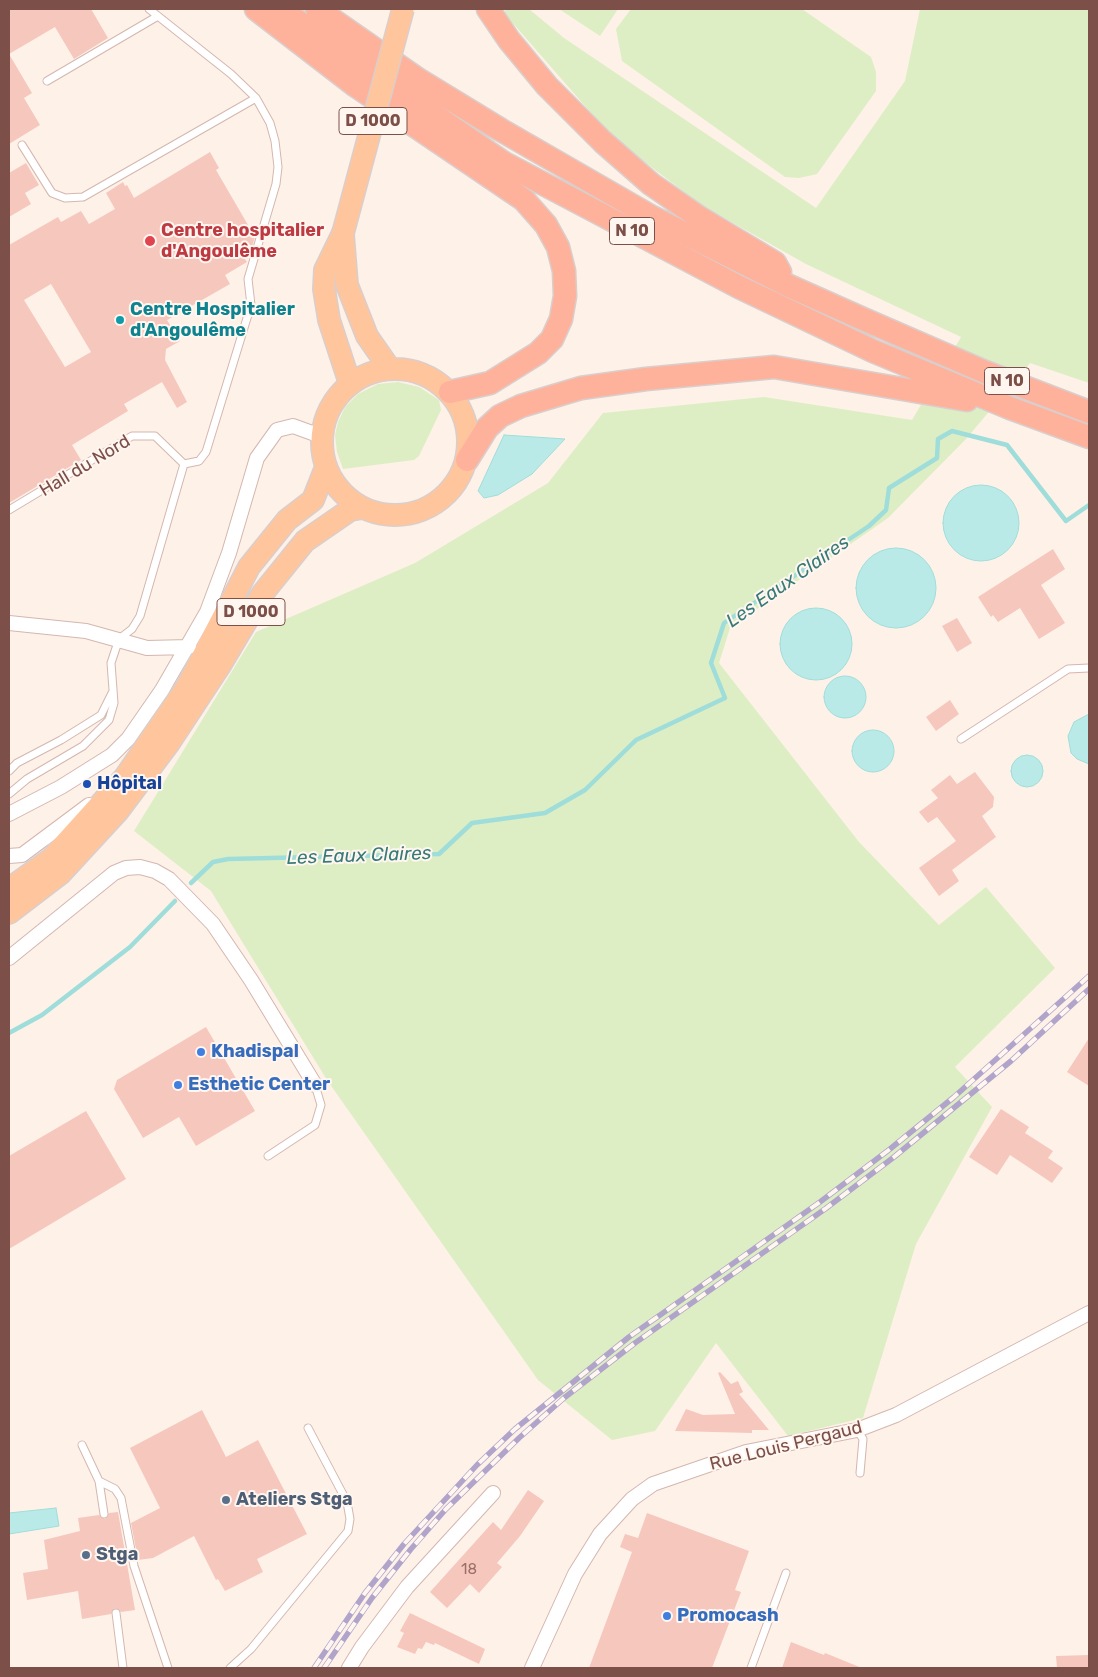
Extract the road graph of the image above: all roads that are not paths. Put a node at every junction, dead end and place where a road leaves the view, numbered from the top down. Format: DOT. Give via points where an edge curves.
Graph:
graph roads {
  1 [pos="149,9"];
  2 [pos="256,9"];
  3 [pos="280,9"];
  4 [pos="317,9"];
  5 [pos="403,9"];
  6 [pos="488,9"];
  7 [pos="158,16"];
  8 [pos="47,80"];
  9 [pos="256,98"];
  10 [pos="22,145"];
  11 [pos="343,233"];
  12 [pos="789,286"];
  13 [pos="390,368"];
  14 [pos="350,384"];
  15 [pos="450,392"];
  16 [pos="1010,408"];
  17 [pos="1089,412"];
  18 [pos="1089,437"];
  19 [pos="322,439"];
  20 [pos="467,460"];
  21 [pos="184,464"];
  22 [pos="326,467"];
  23 [pos="362,508"];
  24 [pos="9,510"];
  25 [pos="9,623"];
  26 [pos="118,639"];
  27 [pos="189,646"];
  28 [pos="1089,668"];
  29 [pos="113,690"];
  30 [pos="961,739"];
  31 [pos="9,771"];
  32 [pos="125,777"];
  33 [pos="9,794"];
  34 [pos="9,814"];
  35 [pos="9,856"];
  36 [pos="9,889"];
  37 [pos="9,913"];
  38 [pos="9,958"];
  39 [pos="314,1085"];
  40 [pos="268,1156"];
  41 [pos="1089,1313"];
  42 [pos="308,1428"];
  43 [pos="858,1430"];
  44 [pos="82,1445"];
  45 [pos="860,1473"];
  46 [pos="99,1482"];
  47 [pos="493,1493"];
  48 [pos="104,1514"];
  49 [pos="786,1573"];
  50 [pos="116,1613"];
  51 [pos="123,1668"];
  52 [pos="168,1668"];
  53 [pos="230,1668"];
  54 [pos="349,1668"];
  55 [pos="532,1668"];
  56 [pos="751,1668"];
  1 -- 7 [label="lane"];
  2 -- 15 [label="highway" via="356,86 524,200 546,225 558,247 564,271 564,296 552,339 538,353 490,383"];
  3 -- 16 [label="highway, N 10" via="504,163 739,287 873,351"];
  4 -- 12 [label="highway, N 10" via="419,80 584,180"];
  5 -- 11 [label="main road, D 1000, bridge"];
  6 -- 12 [label="highway" via="547,86 602,142 651,184 774,264"];
  7 -- 8 [label="lane"];
  7 -- 9 [label="lane"];
  9 -- 10 [label="lane" via="83,197 65,198 52,193"];
  9 -- 21 [label="lane" via="270,123 275,141 276,184 248,279 251,305 206,452 199,461"];
  11 -- 13 [label="main road, D 1000" via="347,285 367,336"];
  11 -- 14 [label="main road, D 1000" via="326,270 324,289 329,320"];
  12 -- 17 [label="highway, N 10" via="985,372"];
  13 -- 14 [label="main road" via="368,373"];
  13 -- 15 [label="main road" via="422,373"];
  14 -- 19 [label="main road" via="330,410"];
  15 -- 20 [label="main road" via="463,412 469,436"];
  16 -- 18 [label="highway, N 10"];
  16 -- 20 [label="highway" via="774,368 656,378 581,388 521,406 500,416 487,428"];
  19 -- 22 [label="main road"];
  19 -- 27 [label="street" via="293,426 277,430 257,458 218,587"];
  20 -- 23 [label="main road" via="458,481 444,498 426,510 382,515"];
  21 -- 24 [label="lane, Hall du Nord" via="155,436 132,436"];
  21 -- 26 [label="lane" via="140,616 132,629"];
  22 -- 23 [label="main road" via="334,484"];
  22 -- 32 [label="main road, D 1000" via="313,500 287,520 249,567 187,687"];
  23 -- 37 [label="main road, D 1000" via="350,510 305,541 263,593 169,743 118,811 60,874"];
  25 -- 26 [label="street" via="86,631"];
  26 -- 27 [label="street" via="147,648"];
  26 -- 29 [label="lane" via="111,663"];
  27 -- 34 [label="street" via="117,751 61,787"];
  28 -- 30 [label="lane" via="1068,669"];
  29 -- 31 [label="lane" via="101,715 17,762"];
  29 -- 33 [label="lane" via="112,713 104,727 83,746 27,779"];
  32 -- 35 [label="street" via="22,855"];
  32 -- 36 [label="main road, D 1000" via="51,858"];
  38 -- 39 [label="street" via="114,873 140,867 155,871 169,879 213,924 252,980"];
  39 -- 40 [label="lane" via="321,1105 315,1125"];
  41 -- 43 [label="street, Rue Louis Pergaud" via="896,1415"];
  42 -- 53 [label="lane" via="347,1502 348,1531 251,1649"];
  43 -- 45 [label="lane" via="863,1439"];
  43 -- 55 [label="street, Rue Louis Pergaud" via="746,1452 653,1484 632,1499 600,1534 575,1574"];
  44 -- 46 [label="lane"];
  46 -- 48 [label="lane"];
  46 -- 52 [label="lane" via="115,1489 121,1498 134,1566"];
  47 -- 54 [label="street" via="407,1587"];
  49 -- 56 [label="lane"];
  50 -- 51 [label="lane"];
}
